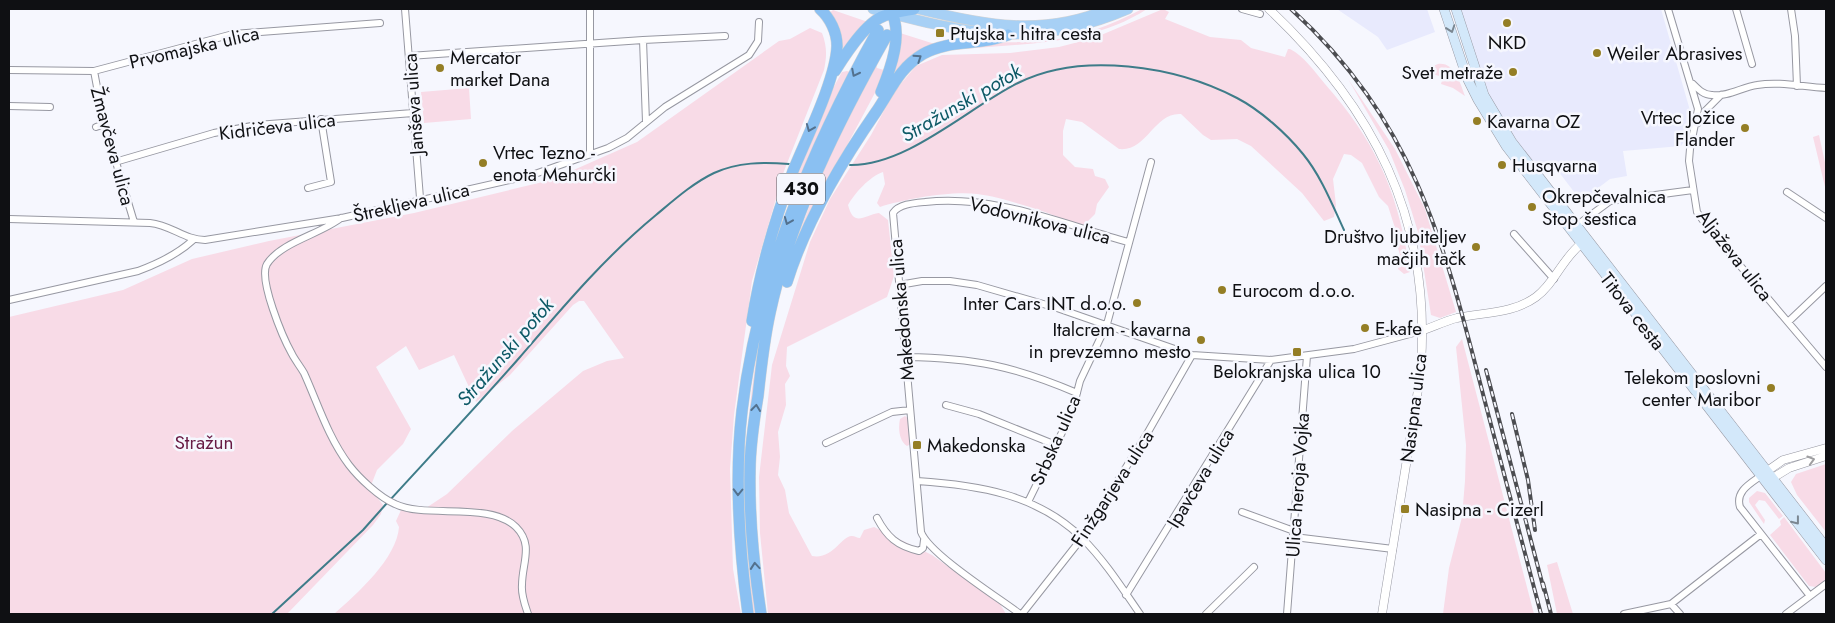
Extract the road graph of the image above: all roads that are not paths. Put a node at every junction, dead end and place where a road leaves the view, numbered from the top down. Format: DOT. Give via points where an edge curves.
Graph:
graph roads {
  1 [pos="406,9"];
  2 [pos="590,9"];
  3 [pos="820,9"];
  4 [pos="873,9"];
  5 [pos="914,9"];
  6 [pos="919,9"];
  7 [pos="1108,9"];
  8 [pos="1128,9"];
  9 [pos="1242,9"];
  10 [pos="1269,9"];
  11 [pos="1444,9"];
  12 [pos="1456,9"];
  13 [pos="1668,9"];
  14 [pos="1736,9"];
  15 [pos="1792,9"];
  16 [pos="892,11"];
  17 [pos="1260,14"];
  18 [pos="759,22"];
  19 [pos="380,23"];
  20 [pos="883,32"];
  21 [pos="1008,35"];
  22 [pos="725,36"];
  23 [pos="643,40"];
  24 [pos="591,44"];
  25 [pos="409,56"];
  26 [pos="1752,64"];
  27 [pos="9,70"];
  28 [pos="94,71"];
  29 [pos="828,83"];
  30 [pos="1692,83"];
  31 [pos="1797,86"];
  32 [pos="1826,88"];
  33 [pos="1722,95"];
  34 [pos="9,106"];
  35 [pos="50,107"];
  36 [pos="413,113"];
  37 [pos="321,119"];
  38 [pos="646,122"];
  39 [pos="105,124"];
  40 [pos="867,124"];
  41 [pos="1696,126"];
  42 [pos="96,127"];
  43 [pos="590,153"];
  44 [pos="115,162"];
  45 [pos="1151,162"];
  46 [pos="308,188"];
  47 [pos="1693,190"];
  48 [pos="1787,192"];
  49 [pos="420,198"];
  50 [pos="894,211"];
  51 [pos="342,218"];
  52 [pos="1826,218"];
  53 [pos="9,219"];
  54 [pos="134,222"];
  55 [pos="1576,226"];
  56 [pos="1514,234"];
  57 [pos="192,240"];
  58 [pos="1128,242"];
  59 [pos="1581,244"];
  60 [pos="1554,279"];
  61 [pos="899,285"];
  62 [pos="1826,286"];
  63 [pos="9,300"];
  64 [pos="1788,322"];
  65 [pos="1106,324"];
  66 [pos="1421,332"];
  67 [pos="1192,355"];
  68 [pos="1307,356"];
  69 [pos="906,357"];
  70 [pos="756,359"];
  71 [pos="1271,360"];
  72 [pos="1826,367"];
  73 [pos="1077,393"];
  74 [pos="946,405"];
  75 [pos="910,410"];
  76 [pos="826,443"];
  77 [pos="1056,445"];
  78 [pos="1826,448"];
  79 [pos="1826,456"];
  80 [pos="1767,477"];
  81 [pos="917,481"];
  82 [pos="1028,502"];
  83 [pos="1242,512"];
  84 [pos="877,518"];
  85 [pos="1294,534"];
  86 [pos="1761,534"];
  87 [pos="1082,538"];
  88 [pos="924,540"];
  89 [pos="1826,547"];
  90 [pos="1393,550"];
  91 [pos="1826,560"];
  92 [pos="1254,566"];
  93 [pos="1826,584"];
  94 [pos="1126,595"];
  95 [pos="1810,596"];
  96 [pos="1671,604"];
  97 [pos="1214,607"];
  98 [pos="528,614"];
  99 [pos="748,614"];
  100 [pos="761,614"];
  101 [pos="1021,614"];
  102 [pos="1140,614"];
  103 [pos="1206,614"];
  104 [pos="1218,614"];
  105 [pos="1287,614"];
  106 [pos="1382,614"];
  107 [pos="1624,614"];
  108 [pos="1680,614"];
  109 [pos="1786,614"];
  1 -- 25 [label="street, Janševa ulica"];
  2 -- 24 [label="street"];
  3 -- 29 [label="highway" via="833,27 836,38 837,48"];
  4 -- 16 [label="main road"];
  5 -- 16 [label="highway"];
  6 -- 7 [label="main road" via="982,24 1035,27"];
  8 -- 21 [label="main road" via="1056,32"];
  9 -- 17 [label="street"];
  10 -- 66 [label="street" via="1309,48 1348,95 1388,168 1412,239"];
  11 -- 59 [label="main road, Titova cesta, one-way" via="1478,100 1531,180"];
  12 -- 55 [label="main road, Titova cesta" via="1492,111"];
  13 -- 30 [label="street, Aljaževa ulica"];
  14 -- 26 [label="street"];
  15 -- 31 [label="street"];
  16 -- 21 [label="main road" via="965,32"];
  16 -- 29 [label="highway" via="880,17 855,41"];
  16 -- 40 [label="highway" via="896,30 893,56"];
  18 -- 38 [label="street, Štrekljeva ulica" via="758,41 749,55"];
  19 -- 28 [label="street, Prvomajska ulica" via="233,34"];
  20 -- 70 [label="highway, 430" via="812,184 791,240"];
  40 -- 21 [label="highway, one-way" via="903,70 925,53 945,46 993,41"];
  22 -- 23 [label="street"];
  23 -- 24 [label="street"];
  23 -- 38 [label="street"];
  24 -- 25 [label="street"];
  24 -- 43 [label="street"];
  25 -- 36 [label="street, Janševa ulica"];
  27 -- 28 [label="street, Prvomajska ulica"];
  28 -- 39 [label="street, Žmavčeva ulica"];
  29 -- 70 [label="highway, one-way" via="792,175 764,265 750,337"];
  30 -- 33 [label="street" via="1706,94"];
  30 -- 41 [label="street, Aljaževa ulica" via="1698,109"];
  31 -- 32 [label="street"];
  31 -- 33 [label="street" via="1757,85"];
  33 -- 41 [label="street, Aljaževa ulica" via="1706,110"];
  34 -- 35 [label="street"];
  36 -- 37 [label="street, Kidričeva ulica"];
  36 -- 49 [label="street, Janševa ulica"];
  37 -- 44 [label="street, Kidričeva ulica" via="214,133"];
  37 -- 46 [label="street" via="331,182"];
  38 -- 43 [label="street, Štrekljeva ulica" via="627,138"];
  39 -- 42 [label="street"];
  39 -- 44 [label="street, Žmavčeva ulica"];
  40 -- 70 [label="highway" via="807,230"];
  41 -- 47 [label="street, Aljaževa ulica" via="1690,149"];
  43 -- 49 [label="street, Štrekljeva ulica" via="532,175"];
  44 -- 54 [label="street, Žmavčeva ulica"];
  45 -- 58 [label="street, Srbska ulica"];
  47 -- 55 [label="street" via="1610,201"];
  47 -- 64 [label="street, Aljaževa ulica" via="1701,219"];
  48 -- 52 [label="street"];
  49 -- 51 [label="street, Štrekljeva ulica"];
  50 -- 58 [label="street, Vodovnikova ulica" via="906,205 943,200 980,202"];
  50 -- 61 [label="street, Makedonska ulica"];
  51 -- 57 [label="street, Štrekljeva ulica" via="212,240"];
  51 -- 98 [label="street" via="283,250 267,264 264,273 273,310 334,442 350,466 397,505 472,512 514,525 526,542 522,590"];
  53 -- 54 [label="street, Štrekljeva ulica"];
  54 -- 57 [label="street, Štrekljeva ulica" via="162,224"];
  55 -- 80 [label="main road, Titova cesta"];
  56 -- 60 [label="street"];
  57 -- 63 [label="street" via="157,264 138,271"];
  58 -- 65 [label="street, Srbska ulica"];
  59 -- 60 [label="street, Nasipna ulica" via="1567,258"];
  59 -- 80 [label="main road, Titova cesta"];
  60 -- 66 [label="street, Nasipna ulica" via="1542,292 1519,307 1459,318"];
  61 -- 65 [label="street" via="931,281 970,284"];
  61 -- 69 [label="street, Makedonska ulica"];
  62 -- 64 [label="street"];
  64 -- 72 [label="street, Aljaževa ulica"];
  65 -- 67 [label="street"];
  65 -- 73 [label="street, Srbska ulica"];
  66 -- 68 [label="street" via="1363,347"];
  66 -- 90 [label="street, Nasipna ulica" via="1418,394"];
  67 -- 71 [label="street"];
  67 -- 87 [label="street, Finžgarjeva ulica"];
  68 -- 71 [label="street"];
  68 -- 85 [label="street, Ulica heroja Vojka"];
  69 -- 73 [label="street" via="953,357 1007,367"];
  69 -- 75 [label="street, Makedonska ulica"];
  70 -- 99 [label="highway, 430, one-way" via="742,412 738,517"];
  100 -- 70 [label="highway, 430, one-way" via="754,568 750,470"];
  71 -- 94 [label="street, Ipavčeva ulica"];
  73 -- 77 [label="street, Srbska ulica"];
  74 -- 77 [label="street" via="979,414"];
  75 -- 76 [label="street" via="892,412"];
  75 -- 81 [label="street, Makedonska ulica"];
  77 -- 82 [label="street, Srbska ulica"];
  78 -- 80 [label="street" via="1783,460"];
  80 -- 79 [label="street, one-way"];
  80 -- 86 [label="street" via="1752,483 1741,492 1738,500"];
  80 -- 89 [label="main road, Titova cesta"];
  80 -- 91 [label="main road, Titova cesta, one-way"];
  81 -- 82 [label="street" via="986,488"];
  81 -- 88 [label="street, Makedonska ulica"];
  82 -- 87 [label="street"];
  83 -- 85 [label="street"];
  84 -- 88 [label="street" via="888,536 898,544 919,551"];
  85 -- 90 [label="street"];
  85 -- 105 [label="street, Ulica heroja Vojka"];
  86 -- 95 [label="street"];
  86 -- 96 [label="street"];
  87 -- 94 [label="street"];
  87 -- 101 [label="street, Finžgarjeva ulica"];
  88 -- 101 [label="street"];
  90 -- 106 [label="street, Nasipna ulica"];
  92 -- 97 [label="street"];
  93 -- 95 [label="street"];
  94 -- 102 [label="street"];
  95 -- 109 [label="street"];
  96 -- 107 [label="street"];
  96 -- 108 [label="street"];
  97 -- 103 [label="street"];
  97 -- 104 [label="street"];
}
